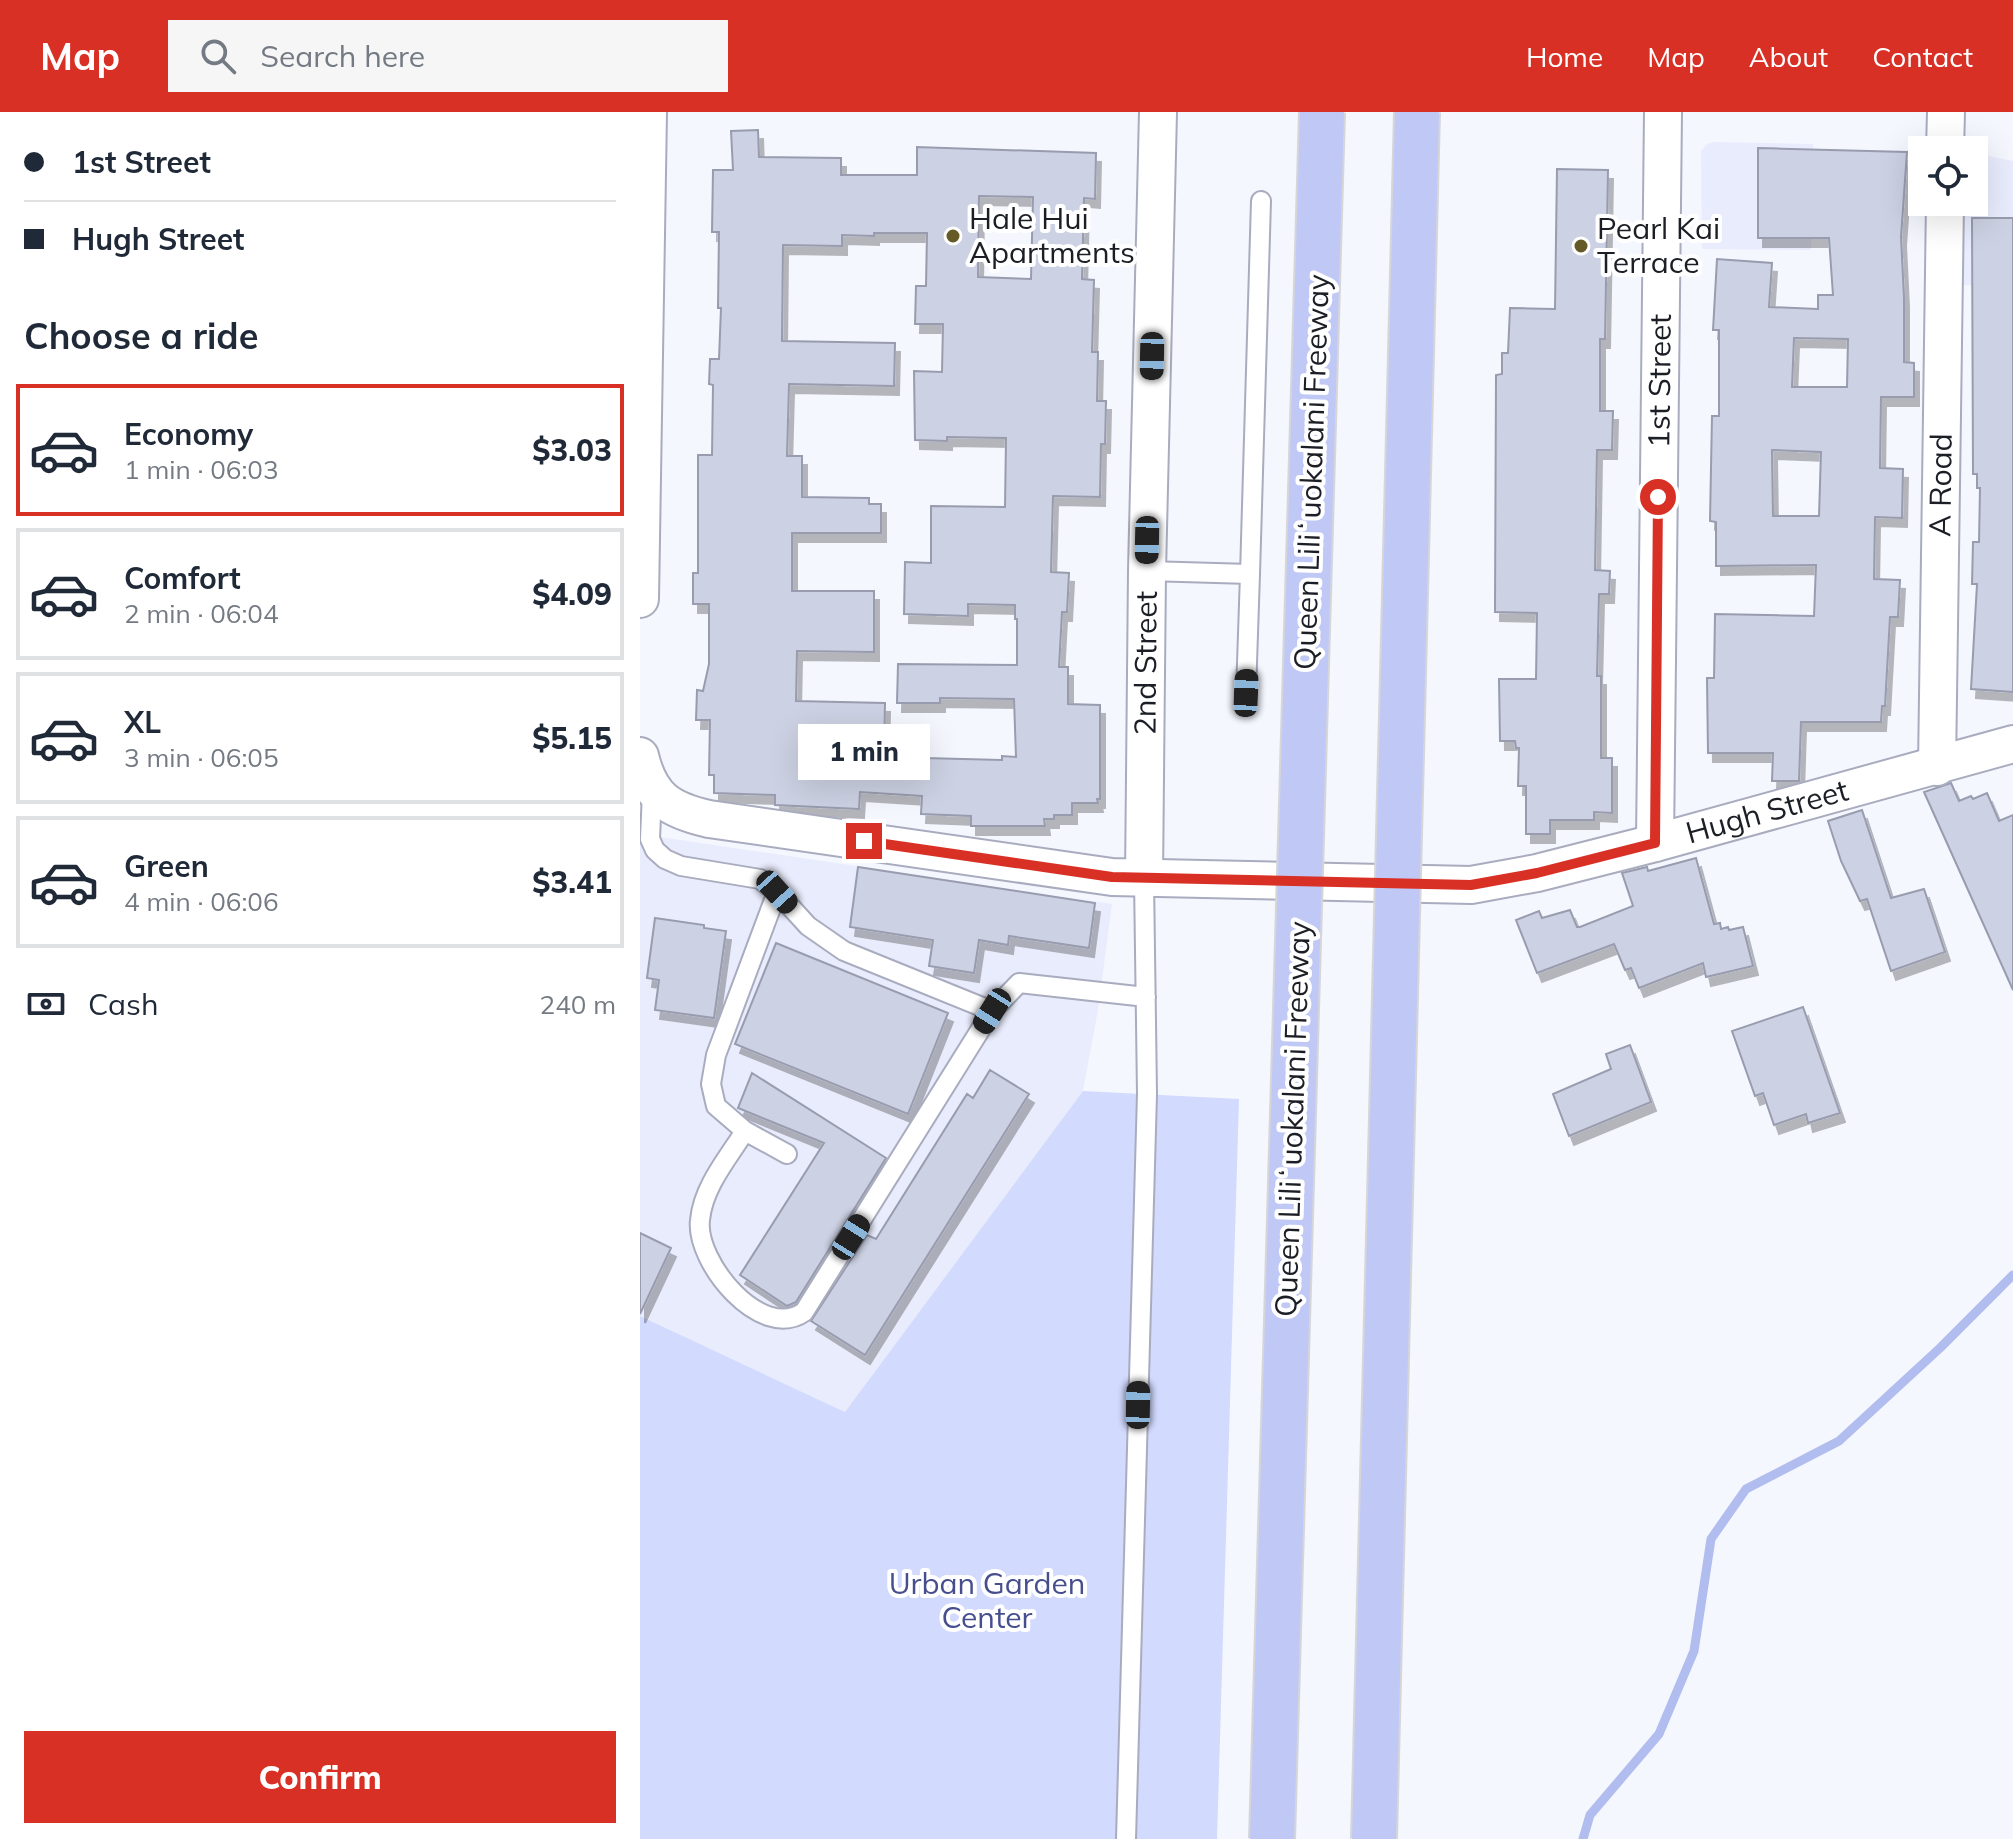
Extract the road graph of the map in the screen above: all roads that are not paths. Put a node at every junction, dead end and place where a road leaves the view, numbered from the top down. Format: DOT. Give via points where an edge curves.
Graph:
graph roads {
  1 [pos="648,112"];
  2 [pos="1158,112"];
  3 [pos="1322,112"];
  4 [pos="1417,112"];
  5 [pos="1663,112"];
  6 [pos="1946,112"];
  7 [pos="1945,136"];
  8 [pos="1261,201"];
  9 [pos="1945,216"];
  10 [pos="1147,571"];
  11 [pos="1250,574"];
  12 [pos="640,599"];
  13 [pos="1246,693"];
  14 [pos="2013,744"];
  15 [pos="1937,767"];
  16 [pos="646,772"];
  17 [pos="1655,843"];
  18 [pos="1144,879"];
  19 [pos="777,892"];
  20 [pos="1146,997"];
  21 [pos="992,1011"];
  22 [pos="745,1131"];
  23 [pos="787,1154"];
  24 [pos="1126,1839"];
  25 [pos="1272,1839"];
  26 [pos="1374,1839"];
  1 -- 12 [label="street"];
  2 -- 10 [label="street, 2nd Street"];
  3 -- 25 [label="highway, Queen Liliʻuokalani Freeway, bridge"];
  4 -- 26 [label="highway, bridge"];
  5 -- 17 [label="street, 1st Street"];
  6 -- 7 [label="street"];
  8 -- 11 [label="lane"];
  9 -- 15 [label="street, A Road"];
  10 -- 11 [label="lane"];
  10 -- 18 [label="street, 2nd Street"];
  11 -- 13 [label="lane"];
  14 -- 15 [label="street, Hugh Street"];
  15 -- 17 [label="street, Hugh Street"];
  16 -- 18 [label="street, Hugh Street" via="661,800 709,819"];
  16 -- 19 [label="lane" via="655,850 681,866 760,879"];
  17 -- 18 [label="street, Hugh Street" via="1471,885"];
  18 -- 20 [label="lane"];
  19 -- 21 [label="lane" via="808,926 844,951"];
  19 -- 22 [label="lane" via="716,1055 711,1084 716,1106"];
  20 -- 21 [label="lane" via="1019,983"];
  20 -- 24 [label="lane"];
  21 -- 22 [label="lane" via="804,1312 794,1319 770,1317 733,1293 704,1245 699,1224 703,1200"];
  22 -- 23 [label="lane"];
}
